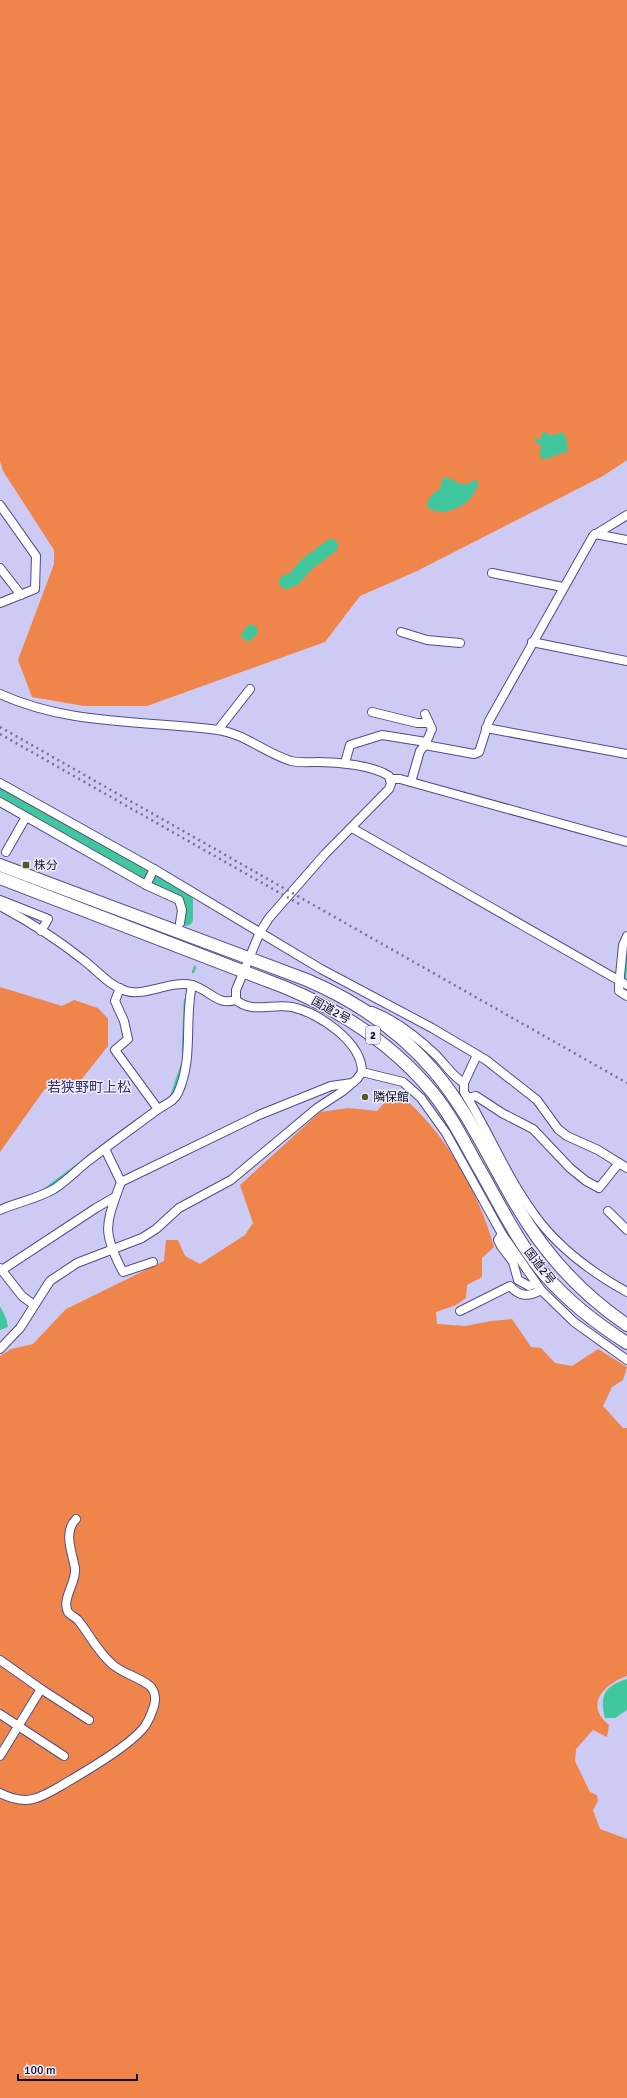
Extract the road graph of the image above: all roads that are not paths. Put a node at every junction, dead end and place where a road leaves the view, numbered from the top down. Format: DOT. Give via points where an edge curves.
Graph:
graph roads {
  1 [pos="0,505"];
  2 [pos="627,516"];
  3 [pos="595,534"];
  4 [pos="627,540"];
  5 [pos="0,568"];
  6 [pos="492,573"];
  7 [pos="563,587"];
  8 [pos="21,595"];
  9 [pos="0,603"];
  10 [pos="401,632"];
  11 [pos="532,642"];
  12 [pos="460,643"];
  13 [pos="627,661"];
  14 [pos="250,689"];
  15 [pos="0,694"];
  16 [pos="372,712"];
  17 [pos="425,714"];
  18 [pos="429,723"];
  19 [pos="486,728"];
  20 [pos="218,730"];
  21 [pos="426,744"];
  22 [pos="627,754"];
  23 [pos="345,763"];
  24 [pos="390,779"];
  25 [pos="411,782"];
  26 [pos="0,783"];
  27 [pos="0,802"];
  28 [pos="26,816"];
  29 [pos="352,828"];
  30 [pos="627,842"];
  31 [pos="6,852"];
  32 [pos="0,865"];
  33 [pos="154,871"];
  34 [pos="0,878"];
  35 [pos="146,884"];
  36 [pos="0,900"];
  37 [pos="0,906"];
  38 [pos="180,923"];
  39 [pos="42,931"];
  40 [pos="260,932"];
  41 [pos="627,936"];
  42 [pos="249,958"];
  43 [pos="244,971"];
  44 [pos="619,980"];
  45 [pos="627,984"];
  46 [pos="192,985"];
  47 [pos="120,988"];
  48 [pos="627,996"];
  49 [pos="236,1000"];
  50 [pos="364,1009"];
  51 [pos="477,1055"];
  52 [pos="362,1072"];
  53 [pos="464,1082"];
  54 [pos="352,1083"];
  55 [pos="468,1098"];
  56 [pos="157,1107"];
  57 [pos="105,1149"];
  58 [pos="619,1163"];
  59 [pos="627,1168"];
  60 [pos="121,1182"];
  61 [pos="116,1197"];
  62 [pos="0,1210"];
  63 [pos="608,1211"];
  64 [pos="627,1230"];
  65 [pos="502,1234"];
  66 [pos="563,1247"];
  67 [pos="111,1250"];
  68 [pos="559,1255"];
  69 [pos="153,1262"];
  70 [pos="1,1269"];
  71 [pos="535,1284"];
  72 [pos="541,1290"];
  73 [pos="627,1292"];
  74 [pos="34,1305"];
  75 [pos="460,1311"];
  76 [pos="627,1325"];
  77 [pos="627,1343"];
  78 [pos="0,1349"];
  79 [pos="627,1360"];
  80 [pos="76,1519"];
  81 [pos="0,1660"];
  82 [pos="41,1689"];
  83 [pos="0,1714"];
  84 [pos="89,1720"];
  85 [pos="19,1726"];
  86 [pos="0,1756"];
  87 [pos="64,1756"];
  88 [pos="0,1793"];
  1 -- 8 [label="street" via="36,556 35,589"];
  2 -- 3 [label="street"];
  3 -- 4 [label="street"];
  3 -- 7 [label="street"];
  5 -- 8 [label="street"];
  6 -- 7 [label="street"];
  7 -- 11 [label="street"];
  8 -- 9 [label="street"];
  10 -- 12 [label="street" via="427,640"];
  11 -- 13 [label="street"];
  11 -- 19 [label="street"];
  14 -- 20 [label="street"];
  15 -- 20 [label="street" via="51,712 68,715 136,724"];
  16 -- 18 [label="street" via="417,724"];
  17 -- 18 [label="street"];
  18 -- 21 [label="street" via="432,729"];
  19 -- 21 [label="street" via="481,749 477,754"];
  19 -- 22 [label="street"];
  20 -- 23 [label="street" via="248,739 290,761"];
  21 -- 23 [label="street" via="382,735 372,737 350,745"];
  21 -- 25 [label="street" via="420,751"];
  23 -- 24 [label="street" via="383,773"];
  24 -- 25 [label="street"];
  24 -- 29 [label="street" via="389,789"];
  25 -- 30 [label="street"];
  26 -- 33 [label="street"];
  27 -- 28 [label="street"];
  28 -- 31 [label="street"];
  28 -- 35 [label="street"];
  29 -- 40 [label="street" via="296,885"];
  29 -- 44 [label="street"];
  32 -- 42 [label="highway, 国道2号 / 2"];
  33 -- 35 [label="street"];
  33 -- 40 [label="street"];
  34 -- 43 [label="highway, 国道2号 / 2"];
  35 -- 38 [label="street" via="179,900 182,910"];
  36 -- 39 [label="street" via="48,919"];
  37 -- 39 [label="street"];
  39 -- 47 [label="street"];
  40 -- 42 [label="street"];
  40 -- 51 [label="street" via="321,969"];
  41 -- 44 [label="street" via="623,945"];
  42 -- 43 [label="street"];
  42 -- 50 [label="highway, 国道2号 / 2" via="321,986"];
  43 -- 49 [label="street" via="236,990"];
  43 -- 77 [label="highway, 国道2号 / 2" via="324,1004 368,1032 409,1066 434,1094 457,1128 508,1220 545,1275 573,1303"];
  44 -- 45 [label="street"];
  44 -- 48 [label="street" via="620,991"];
  46 -- 47 [label="street" via="168,986 137,993"];
  46 -- 49 [label="street" via="217,1000"];
  46 -- 56 [label="street" via="188,1003 187,1065 178,1094 172,1102"];
  47 -- 56 [label="street" via="115,1001 124,1021 128,1039 115,1050"];
  49 -- 52 [label="street" via="248,1007 291,1007 307,1012 334,1027 358,1054"];
  50 -- 53 [label="street" via="382,1015 408,1032 436,1055 457,1079"];
  50 -- 76 [label="highway, 国道2号 / 2" via="396,1034 434,1071 452,1095 519,1210 553,1258 589,1296"];
  51 -- 53 [label="street"];
  51 -- 58 [label="street" via="537,1100 558,1129 567,1136"];
  52 -- 54 [label="street"];
  52 -- 65 [label="street" via="403,1082 421,1098 446,1133"];
  53 -- 55 [label="street" via="464,1092"];
  54 -- 60 [label="street" via="331,1086 259,1115"];
  54 -- 67 [label="street" via="317,1108 231,1180 179,1208 147,1235"];
  55 -- 58 [label="street" via="476,1096 502,1113 533,1128 570,1168 599,1188"];
  55 -- 66 [label="street" via="523,1198"];
  56 -- 57 [label="street"];
  57 -- 60 [label="street"];
  57 -- 62 [label="street" via="55,1189"];
  58 -- 59 [label="street"];
  60 -- 61 [label="street"];
  61 -- 67 [label="street" via="107,1222"];
  61 -- 70 [label="street" via="100,1204"];
  63 -- 64 [label="street"];
  65 -- 71 [label="street" via="498,1240 513,1262 518,1280 529,1286"];
  65 -- 72 [label="street"];
  66 -- 68 [label="street"];
  66 -- 73 [label="street" via="587,1268"];
  67 -- 69 [label="street" via="123,1272"];
  67 -- 74 [label="street" via="63,1271 50,1281"];
  70 -- 74 [label="street" via="22,1296"];
  72 -- 75 [label="street" via="529,1296 522,1296 510,1286"];
  72 -- 79 [label="street" via="574,1322"];
  74 -- 78 [label="street" via="12,1338"];
  80 -- 88 [label="street" via="71,1524 68,1535 76,1573 66,1605 92,1643 114,1665 150,1687 156,1699 154,1707 147,1724 127,1742 55,1789 35,1800 24,1801"];
  81 -- 82 [label="street"];
  82 -- 84 [label="street"];
  82 -- 85 [label="street"];
  83 -- 85 [label="street"];
  85 -- 86 [label="street"];
  85 -- 87 [label="street"];
}
